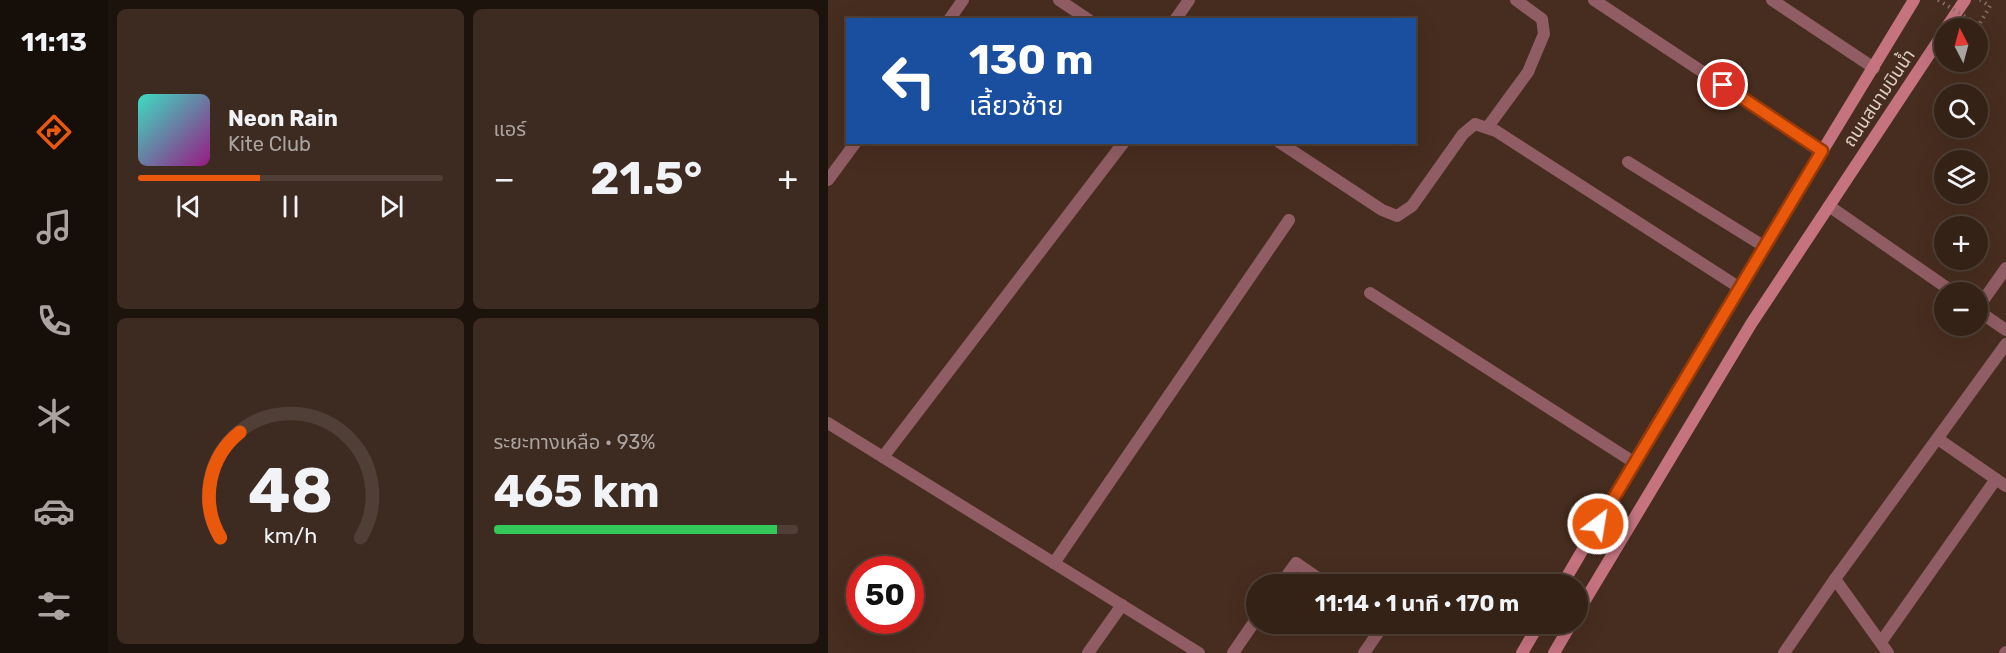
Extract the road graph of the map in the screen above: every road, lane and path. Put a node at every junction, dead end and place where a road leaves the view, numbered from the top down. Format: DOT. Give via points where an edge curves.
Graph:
graph roads {
  1 [pos="963,0"];
  2 [pos="1059,0"];
  3 [pos="1189,0"];
  4 [pos="1516,0"];
  5 [pos="1594,0"];
  6 [pos="1772,0"];
  7 [pos="1914,0"];
  8 [pos="1938,0"];
  9 [pos="1965,0"];
  10 [pos="1980,0"];
  11 [pos="950,18"];
  12 [pos="1086,18"];
  13 [pos="1176,18"];
  14 [pos="1953,18"];
  15 [pos="1967,18"];
  16 [pos="1983,18"];
  17 [pos="1934,47"];
  18 [pos="1874,68"];
  19 [pos="1487,128"];
  20 [pos="855,144"];
  21 [pos="1122,144"];
  22 [pos="1282,144"];
  23 [pos="1822,151"];
  24 [pos="1628,162"];
  25 [pos="828,180"];
  26 [pos="1829,206"];
  27 [pos="1289,220"];
  28 [pos="1765,247"];
  29 [pos="2006,268"];
  30 [pos="1939,282"];
  31 [pos="1740,288"];
  32 [pos="1370,293"];
  33 [pos="1988,293"];
  34 [pos="1988,317"];
  35 [pos="2006,330"];
  36 [pos="2006,344"];
  37 [pos="828,423"];
  38 [pos="1938,439"];
  39 [pos="883,457"];
  40 [pos="1635,463"];
  41 [pos="2001,483"];
  42 [pos="1053,563"];
  43 [pos="1288,574"];
  44 [pos="1312,574"];
  45 [pos="1569,574"];
  46 [pos="1835,579"];
  47 [pos="1588,595"];
  48 [pos="1122,605"];
  49 [pos="1246,634"];
  50 [pos="1377,634"];
  51 [pos="1533,634"];
  52 [pos="1565,634"];
  53 [pos="1885,648"];
  54 [pos="1088,653"];
  55 [pos="1199,653"];
  56 [pos="1233,653"];
  57 [pos="1364,653"];
  58 [pos="1522,653"];
  59 [pos="1554,653"];
  60 [pos="1785,653"];
  1 -- 11 [label="street"];
  2 -- 12 [label="street"];
  3 -- 13 [label="street"];
  4 -- 19 [label="street" via="1542,19 1544,34 1528,72"];
  5 -- 23 [label="street"];
  6 -- 18 [label="street"];
  7 -- 18 [label="main road, ถนนสนามบินน้ำ"];
  8 -- 15 [label="path, bridge"];
  9 -- 14 [label="main road, ถนนสนามบินน้ำ"];
  10 -- 16 [label="path" via="1990,6"];
  17 -- 26 [label="main road, ถนนสนามบินน้ำ"];
  18 -- 23 [label="main road, ถนนสนามบินน้ำ"];
  19 -- 22 [label="street" via="1475,124 1463,134 1412,206 1397,216"];
  19 -- 31 [label="street" via="1496,130"];
  20 -- 25 [label="street"];
  21 -- 39 [label="street"];
  23 -- 28 [label="main road, ถนนสนามบินน้ำ"];
  24 -- 28 [label="street"];
  26 -- 30 [label="street"];
  26 -- 47 [label="main road, ถนนสนามบินน้ำ" via="1751,324"];
  27 -- 42 [label="street"];
  28 -- 31 [label="main road, ถนนสนามบินน้ำ"];
  29 -- 33 [label="street"];
  31 -- 40 [label="main road, ถนนสนามบินน้ำ"];
  32 -- 40 [label="street"];
  34 -- 35 [label="street"];
  36 -- 38 [label="street"];
  37 -- 39 [label="street"];
  38 -- 41 [label="street"];
  38 -- 46 [label="street"];
  39 -- 42 [label="street"];
  40 -- 45 [label="main road, ถนนสนามบินน้ำ"];
  41 -- 53 [label="street"];
  42 -- 48 [label="street"];
  43 -- 44 [label="street" via="1296,563"];
  46 -- 53 [label="street"];
  46 -- 60 [label="street"];
  48 -- 54 [label="street"];
  48 -- 55 [label="street"];
  49 -- 56 [label="street"];
  50 -- 57 [label="street"];
  51 -- 58 [label="main road"];
  52 -- 59 [label="main road"];
}
